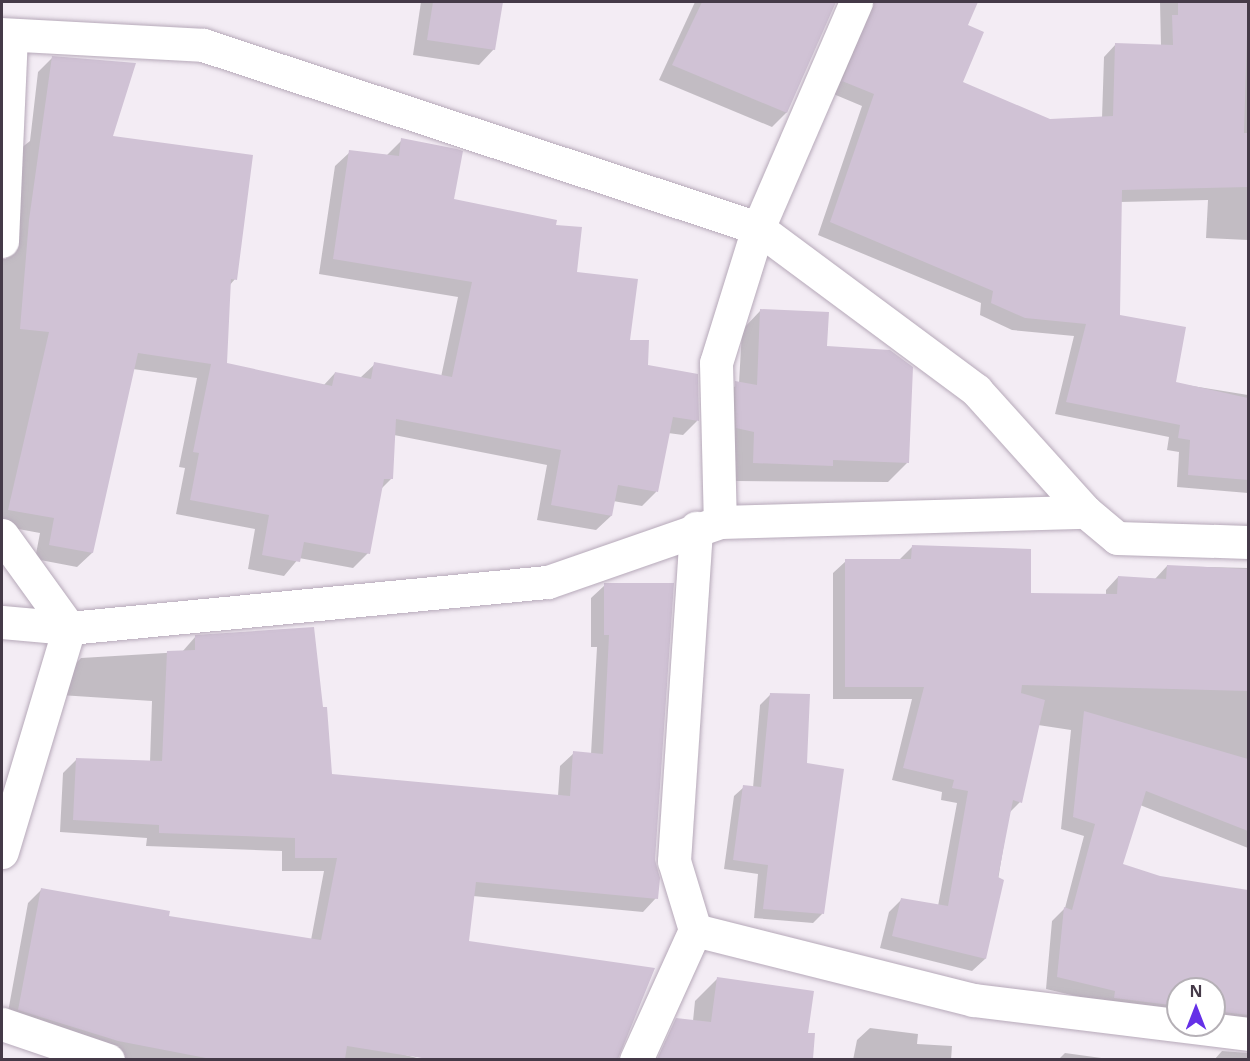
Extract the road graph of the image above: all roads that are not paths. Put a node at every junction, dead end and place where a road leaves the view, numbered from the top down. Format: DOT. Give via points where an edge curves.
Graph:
graph roads {
  1 [pos="856,2"];
  2 [pos="6,35"];
  3 [pos="758,228"];
  4 [pos="2,241"];
  5 [pos="1086,512"];
  6 [pos="708,525"];
  7 [pos="2,535"];
  8 [pos="1248,542"];
  9 [pos="2,622"];
  10 [pos="69,628"];
  11 [pos="2,852"];
  12 [pos="695,930"];
  13 [pos="2,1024"];
  14 [pos="1248,1034"];
  15 [pos="108,1059"];
  16 [pos="636,1059"];
  1 -- 3 [label="street"];
  2 -- 3 [label="street" via="203,45"];
  2 -- 4 [label="street"];
  3 -- 5 [label="street" via="975,390"];
  3 -- 6 [label="street" via="716,363"];
  5 -- 6 [label="street"];
  5 -- 8 [label="street" via="1117,538"];
  6 -- 10 [label="street" via="548,582"];
  6 -- 12 [label="street" via="674,861"];
  7 -- 10 [label="street"];
  9 -- 10 [label="street"];
  10 -- 11 [label="street"];
  12 -- 14 [label="street" via="973,1000"];
  12 -- 16 [label="street"];
  13 -- 15 [label="street"];
}
